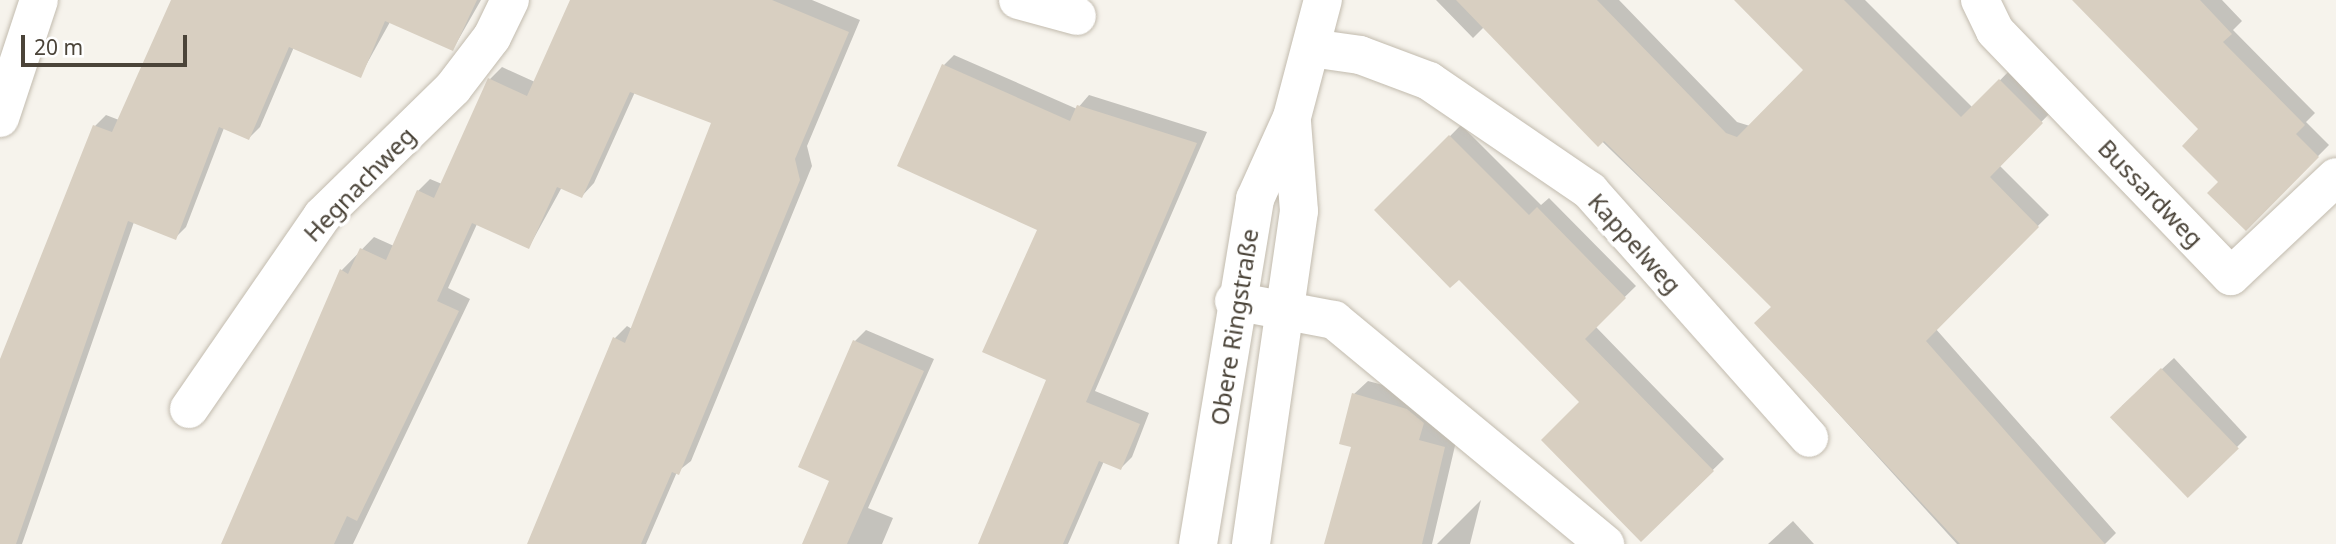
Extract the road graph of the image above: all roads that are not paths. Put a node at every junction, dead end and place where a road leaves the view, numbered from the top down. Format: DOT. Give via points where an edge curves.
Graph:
graph roads {
  1 [pos="39,0"];
  2 [pos="510,0"];
  3 [pos="1018,0"];
  4 [pos="1323,0"];
  5 [pos="1980,0"];
  6 [pos="1077,16"];
  7 [pos="1311,48"];
  8 [pos="3,105"];
  9 [pos="1292,117"];
  10 [pos="2336,177"];
  11 [pos="1234,301"];
  12 [pos="1286,311"];
  13 [pos="189,409"];
  14 [pos="1809,438"];
  15 [pos="1198,544"];
  16 [pos="1251,544"];
  17 [pos="1605,544"];
  1 -- 8 [label="street"];
  2 -- 13 [label="street, Hegnachweg" via="492,37 453,88 321,216"];
  3 -- 6 [label="street"];
  4 -- 7 [label="street, Obere Ringstraße"];
  5 -- 10 [label="street, Bussardweg" via="1995,31 2231,276"];
  7 -- 9 [label="street, Obere Ringstraße"];
  7 -- 14 [label="street, Kappelweg" via="1360,55 1429,81 1590,191"];
  9 -- 11 [label="street, Obere Ringstraße" via="1255,199"];
  9 -- 12 [label="street, Obere Ringstraße" via="1299,211"];
  11 -- 12 [label="street"];
  11 -- 15 [label="street, Obere Ringstraße"];
  12 -- 16 [label="street, Obere Ringstraße"];
  12 -- 17 [label="street" via="1334,320"];
}
